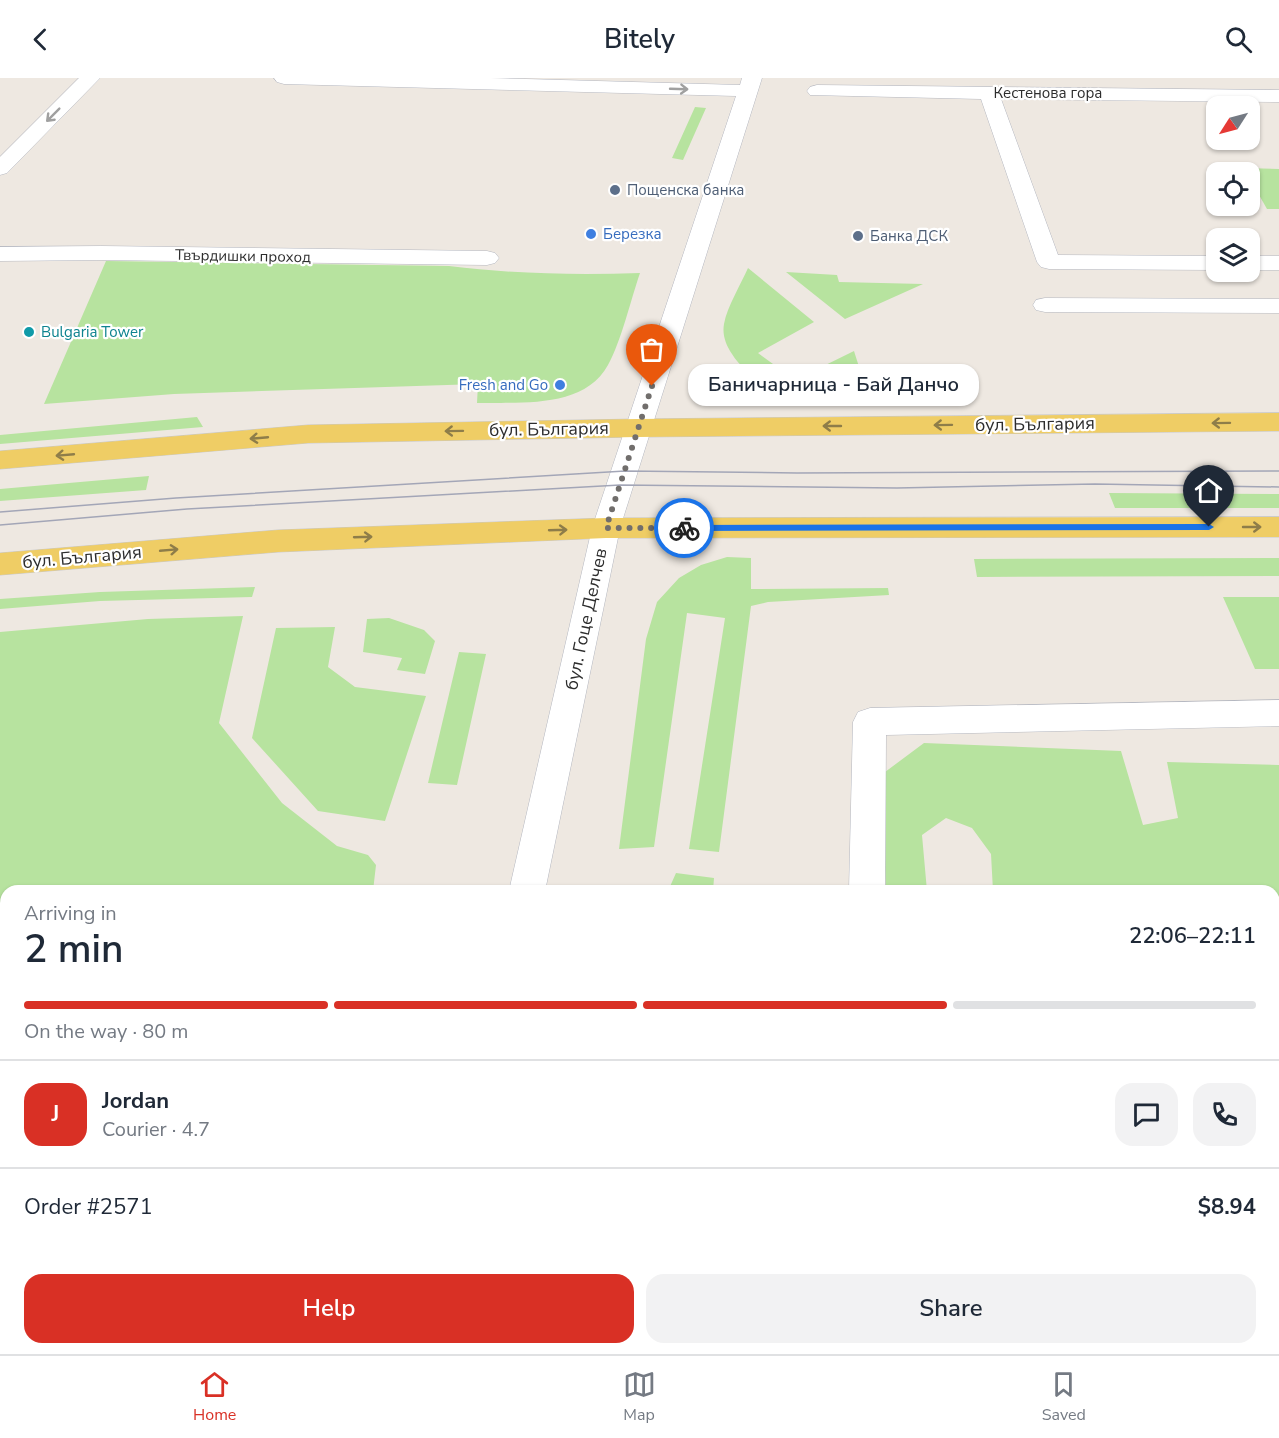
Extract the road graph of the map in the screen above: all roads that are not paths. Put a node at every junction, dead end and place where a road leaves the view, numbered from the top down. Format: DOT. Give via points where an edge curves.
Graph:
graph roads {
  1 [pos="90,78"];
  2 [pos="284,78"];
  3 [pos="750,84"];
  4 [pos="1069,86"];
  5 [pos="817,91"];
  6 [pos="988,93"];
  7 [pos="1279,96"];
  8 [pos="0,169"];
  9 [pos="0,254"];
  10 [pos="486,258"];
  11 [pos="1206,263"];
  12 [pos="1260,263"];
  13 [pos="1279,263"];
  14 [pos="1045,305"];
  15 [pos="1279,306"];
  16 [pos="1279,422"];
  17 [pos="638,428"];
  18 [pos="0,460"];
  19 [pos="1279,527"];
  20 [pos="606,528"];
  21 [pos="0,564"];
  22 [pos="1279,713"];
  23 [pos="528,885"];
  24 [pos="867,885"];
  1 -- 8 [label="street, one-way"];
  2 -- 3 [label="street, one-way"];
  3 -- 17 [label="street, бул. Гоце Делчев"];
  4 -- 6 [label="street, Кестенова гора"];
  4 -- 7 [label="street, Кестенова гора"];
  5 -- 6 [label="street, Кестенова гора"];
  6 -- 11 [label="street" via="1049,262"];
  9 -- 10 [label="street, Твърдишки проход"];
  12 -- 13 [label="street"];
  14 -- 15 [label="street"];
  16 -- 17 [label="main road, бул. България, one-way"];
  17 -- 18 [label="main road, бул. България, one-way" via="308,434"];
  17 -- 20 [label="street, бул. Гоце Делчев"];
  20 -- 19 [label="main road, бул. България, one-way"];
  21 -- 20 [label="main road, бул. България, one-way" via="279,541"];
  20 -- 23 [label="street, бул. Гоце Делчев"];
  22 -- 24 [label="street" via="870,722"];
}
